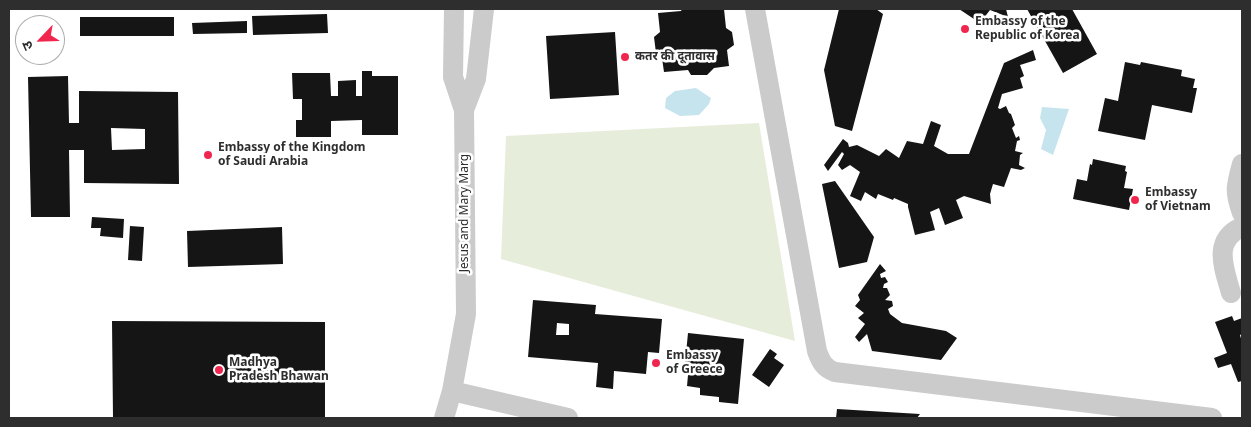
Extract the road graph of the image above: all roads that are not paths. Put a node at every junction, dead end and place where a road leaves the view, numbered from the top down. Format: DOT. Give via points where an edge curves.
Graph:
graph roads {
  1 [pos="454,9"];
  2 [pos="484,9"];
  3 [pos="755,9"];
  4 [pos="464,110"];
  5 [pos="1242,164"];
  6 [pos="1242,213"];
  7 [pos="1242,227"];
  8 [pos="1231,293"];
  9 [pos="452,391"];
  10 [pos="444,418"];
  11 [pos="568,418"];
  12 [pos="1212,418"];
  1 -- 4 [label="street" via="452,77"];
  2 -- 4 [label="street, Jesus and Mary Marg" via="476,79"];
  3 -- 12 [label="street" via="817,351 820,362 827,369"];
  4 -- 9 [label="street, Jesus and Mary Marg" via="466,314"];
  5 -- 6 [label="street" via="1236,187"];
  7 -- 8 [label="street" via="1224,243 1222,257"];
  9 -- 10 [label="street, Jesus and Mary Marg"];
  9 -- 11 [label="street"];
}
